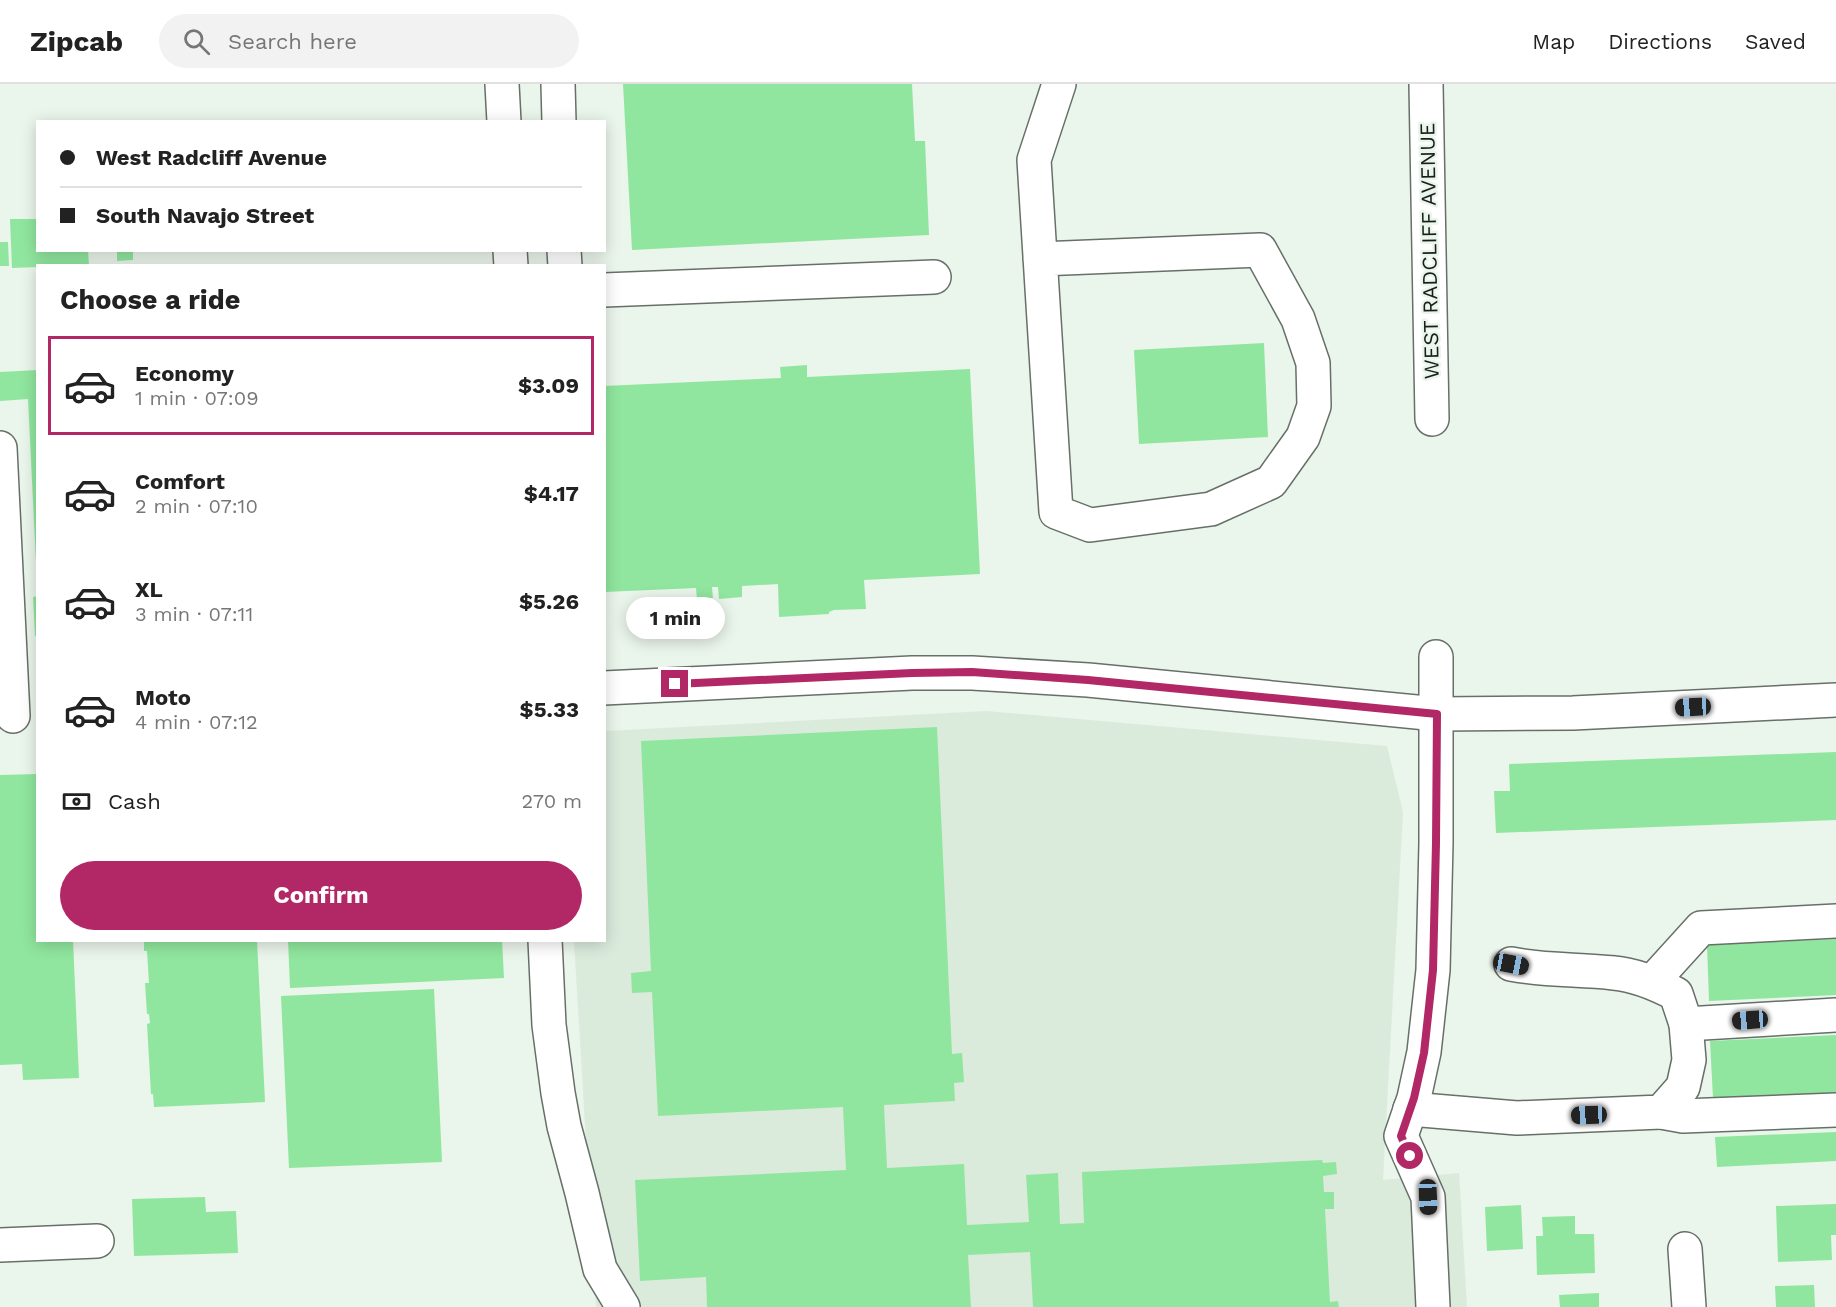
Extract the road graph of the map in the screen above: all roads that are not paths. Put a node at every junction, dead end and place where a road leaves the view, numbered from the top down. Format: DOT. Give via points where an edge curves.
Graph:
graph roads {
  1 [pos="502,84"];
  2 [pos="558,84"];
  3 [pos="1059,84"];
  4 [pos="1426,84"];
  5 [pos="504,120"];
  6 [pos="559,120"];
  7 [pos="1040,259"];
  8 [pos="934,278"];
  9 [pos="606,290"];
  10 [pos="1432,418"];
  11 [pos="0,448"];
  12 [pos="1436,657"];
  13 [pos="606,688"];
  14 [pos="1836,700"];
  15 [pos="1437,714"];
  16 [pos="17,716"];
  17 [pos="1836,921"];
  18 [pos="545,942"];
  19 [pos="1511,964"];
  20 [pos="1652,982"];
  21 [pos="1836,1015"];
  22 [pos="1686,1024"];
  23 [pos="1836,1110"];
  24 [pos="1661,1112"];
  25 [pos="1406,1123"];
  26 [pos="97,1241"];
  27 [pos="0,1245"];
  28 [pos="1685,1249"];
  29 [pos="623,1307"];
  30 [pos="1433,1307"];
  31 [pos="1689,1307"];
  1 -- 5 [label="street"];
  2 -- 6 [label="street"];
  3 -- 7 [label="street" via="1034,160"];
  4 -- 10 [label="street, WEST RADCLIFF AVENUE"];
  7 -- 7 [label="street" via="1260,250 1298,319 1313,363 1314,406 1304,437 1271,482 1211,509 1090,525 1056,512"];
  8 -- 9 [label="street"];
  11 -- 16 [label="street"];
  12 -- 15 [label="street"];
  13 -- 15 [label="street" via="972,672"];
  14 -- 15 [label="street" via="1573,713"];
  15 -- 25 [label="street" via="1433,970 1424,1053"];
  17 -- 20 [label="street" via="1701,928"];
  18 -- 29 [label="street" via="549,1025 564,1126 600,1269"];
  19 -- 20 [label="street" via="1533,969 1615,973"];
  20 -- 22 [label="street" via="1676,994"];
  21 -- 22 [label="street"];
  22 -- 24 [label="street" via="1689,1060 1683,1086"];
  23 -- 24 [label="street" via="1683,1116"];
  24 -- 25 [label="street"];
  25 -- 30 [label="street" via="1428,1197"];
  26 -- 27 [label="street"];
  28 -- 31 [label="street"];
}
